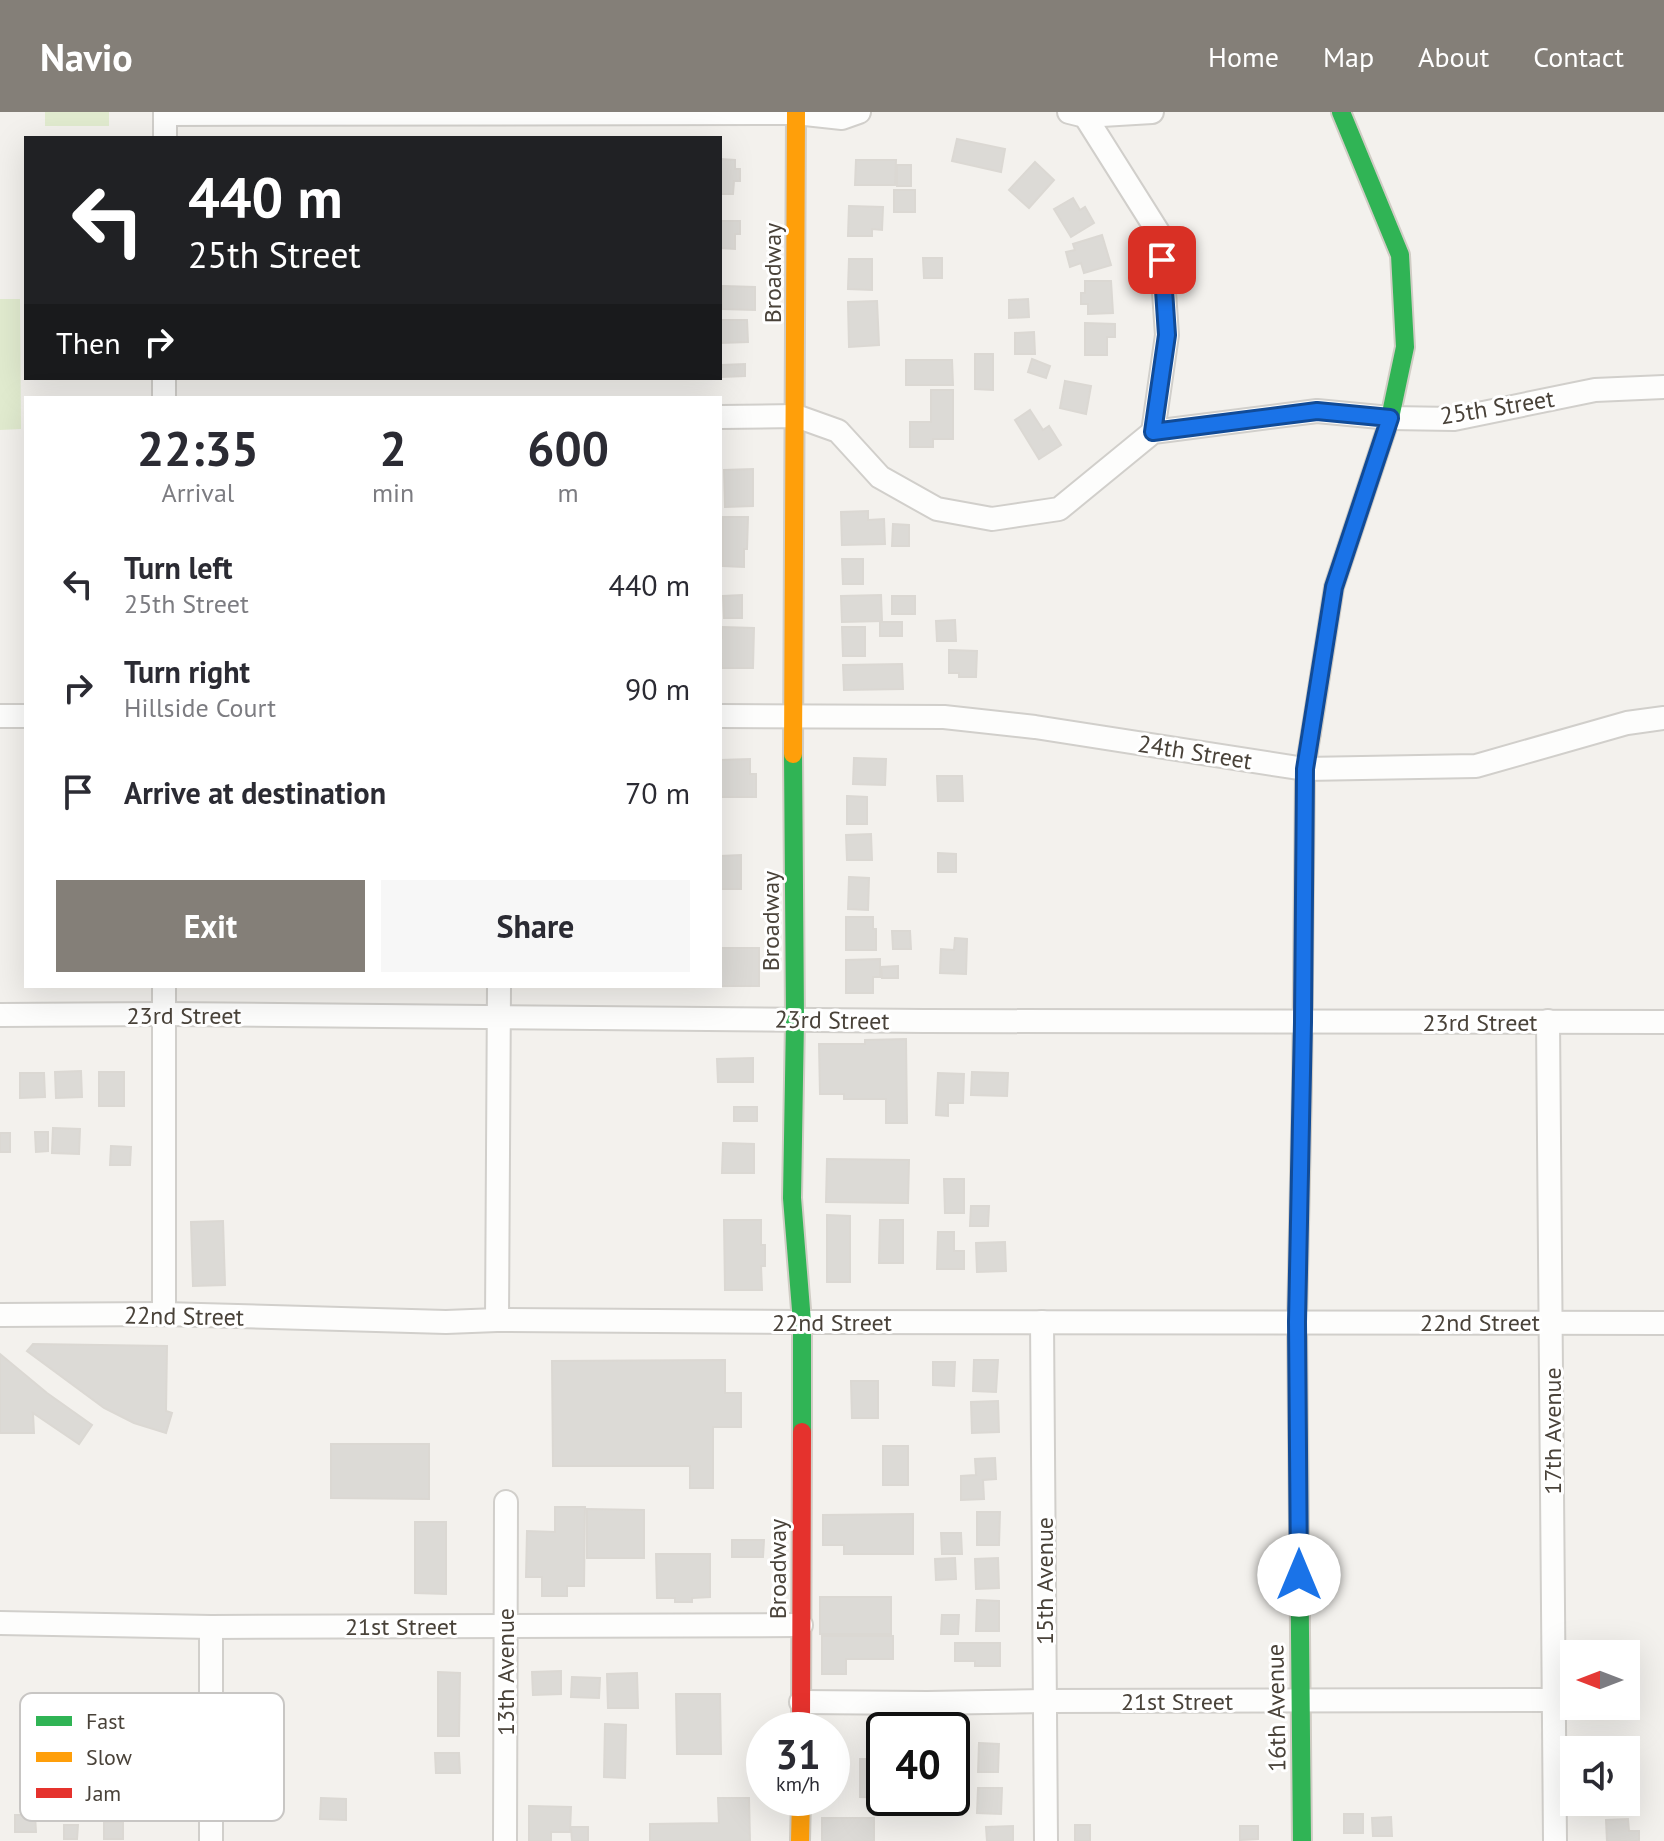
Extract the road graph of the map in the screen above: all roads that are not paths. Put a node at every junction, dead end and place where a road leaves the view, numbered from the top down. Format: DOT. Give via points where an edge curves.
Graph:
graph roads {
  1 [pos="796,112"];
  2 [pos="859,112"];
  3 [pos="1152,112"];
  4 [pos="1341,112"];
  5 [pos="165,113"];
  6 [pos="1077,114"];
  7 [pos="165,136"];
  8 [pos="1664,387"];
  9 [pos="796,416"];
  10 [pos="722,417"];
  11 [pos="1390,418"];
  12 [pos="1153,432"];
  13 [pos="793,715"];
  14 [pos="0,716"];
  15 [pos="24,716"];
  16 [pos="722,716"];
  17 [pos="1664,718"];
  18 [pos="1305,769"];
  19 [pos="164,988"];
  20 [pos="499,988"];
  21 [pos="164,1014"];
  22 [pos="0,1015"];
  23 [pos="499,1017"];
  24 [pos="795,1020"];
  25 [pos="1548,1021"];
  26 [pos="1303,1022"];
  27 [pos="1664,1022"];
  28 [pos="164,1314"];
  29 [pos="0,1315"];
  30 [pos="497,1320"];
  31 [pos="802,1322"];
  32 [pos="1042,1322"];
  33 [pos="1297,1322"];
  34 [pos="1551,1322"];
  35 [pos="1664,1323"];
  36 [pos="506,1502"];
  37 [pos="0,1623"];
  38 [pos="504,1625"];
  39 [pos="801,1625"];
  40 [pos="211,1627"];
  41 [pos="211,1693"];
  42 [pos="1554,1700"];
  43 [pos="1045,1701"];
  44 [pos="1300,1701"];
  45 [pos="801,1702"];
  46 [pos="801,1712"];
  47 [pos="801,1816"];
  48 [pos="505,1841"];
  49 [pos="800,1841"];
  50 [pos="1046,1841"];
  51 [pos="1302,1841"];
  52 [pos="1555,1841"];
  1 -- 2 [label="street" via="842,118"];
  1 -- 5 [label="street"];
  1 -- 9 [label="street, Broadway"];
  3 -- 6 [label="street"];
  4 -- 11 [label="street, 16th Avenue" via="1400,255 1405,347"];
  5 -- 7 [label="street"];
  6 -- 12 [label="street" via="1160,235 1167,335"];
  8 -- 11 [label="street, 25th Street" via="1595,390 1454,419"];
  9 -- 10 [label="street"];
  9 -- 12 [label="street" via="838,431 880,477 937,509 992,519 1059,509"];
  9 -- 13 [label="street, Broadway"];
  11 -- 12 [label="street, 25th Street" via="1317,411"];
  11 -- 18 [label="street, 16th Avenue" via="1334,587"];
  13 -- 16 [label="street, 24th Street"];
  13 -- 18 [label="street, 24th Street" via="944,717"];
  13 -- 24 [label="street, Broadway"];
  14 -- 15 [label="street"];
  17 -- 18 [label="street, 24th Street" via="1627,723 1476,766"];
  18 -- 26 [label="street, 16th Avenue"];
  19 -- 21 [label="street"];
  20 -- 23 [label="street"];
  21 -- 22 [label="street, 23rd Street"];
  21 -- 23 [label="street, 23rd Street"];
  21 -- 28 [label="street"];
  23 -- 24 [label="street, 23rd Street"];
  23 -- 30 [label="street"];
  24 -- 26 [label="street, 23rd Street"];
  24 -- 31 [label="street, Broadway" via="792,1198"];
  25 -- 26 [label="street, 23rd Street"];
  25 -- 27 [label="street, 23rd Street"];
  25 -- 34 [label="street, 17th Avenue"];
  26 -- 33 [label="street, 16th Avenue"];
  28 -- 29 [label="street, 22nd Street"];
  28 -- 30 [label="street, 22nd Street"];
  30 -- 31 [label="street, 22nd Street"];
  31 -- 32 [label="street, 22nd Street"];
  31 -- 39 [label="street, Broadway"];
  32 -- 33 [label="street, 22nd Street"];
  32 -- 43 [label="street, 15th Avenue"];
  33 -- 34 [label="street, 22nd Street"];
  33 -- 44 [label="street, 16th Avenue"];
  34 -- 35 [label="street, 22nd Street"];
  34 -- 42 [label="street, 17th Avenue"];
  36 -- 38 [label="street, 13th Avenue"];
  37 -- 40 [label="street, 21st Street"];
  38 -- 39 [label="street, 21st Street"];
  38 -- 40 [label="street, 21st Street"];
  38 -- 48 [label="street, 13th Avenue"];
  39 -- 45 [label="street, Broadway"];
  40 -- 41 [label="street"];
  42 -- 44 [label="street, 21st Street"];
  42 -- 52 [label="street, 17th Avenue"];
  43 -- 44 [label="street, 21st Street"];
  43 -- 45 [label="street, 21st Street"];
  43 -- 50 [label="street, 15th Avenue"];
  44 -- 51 [label="street, 16th Avenue"];
  45 -- 46 [label="street, Broadway"];
  47 -- 49 [label="street"];
}
